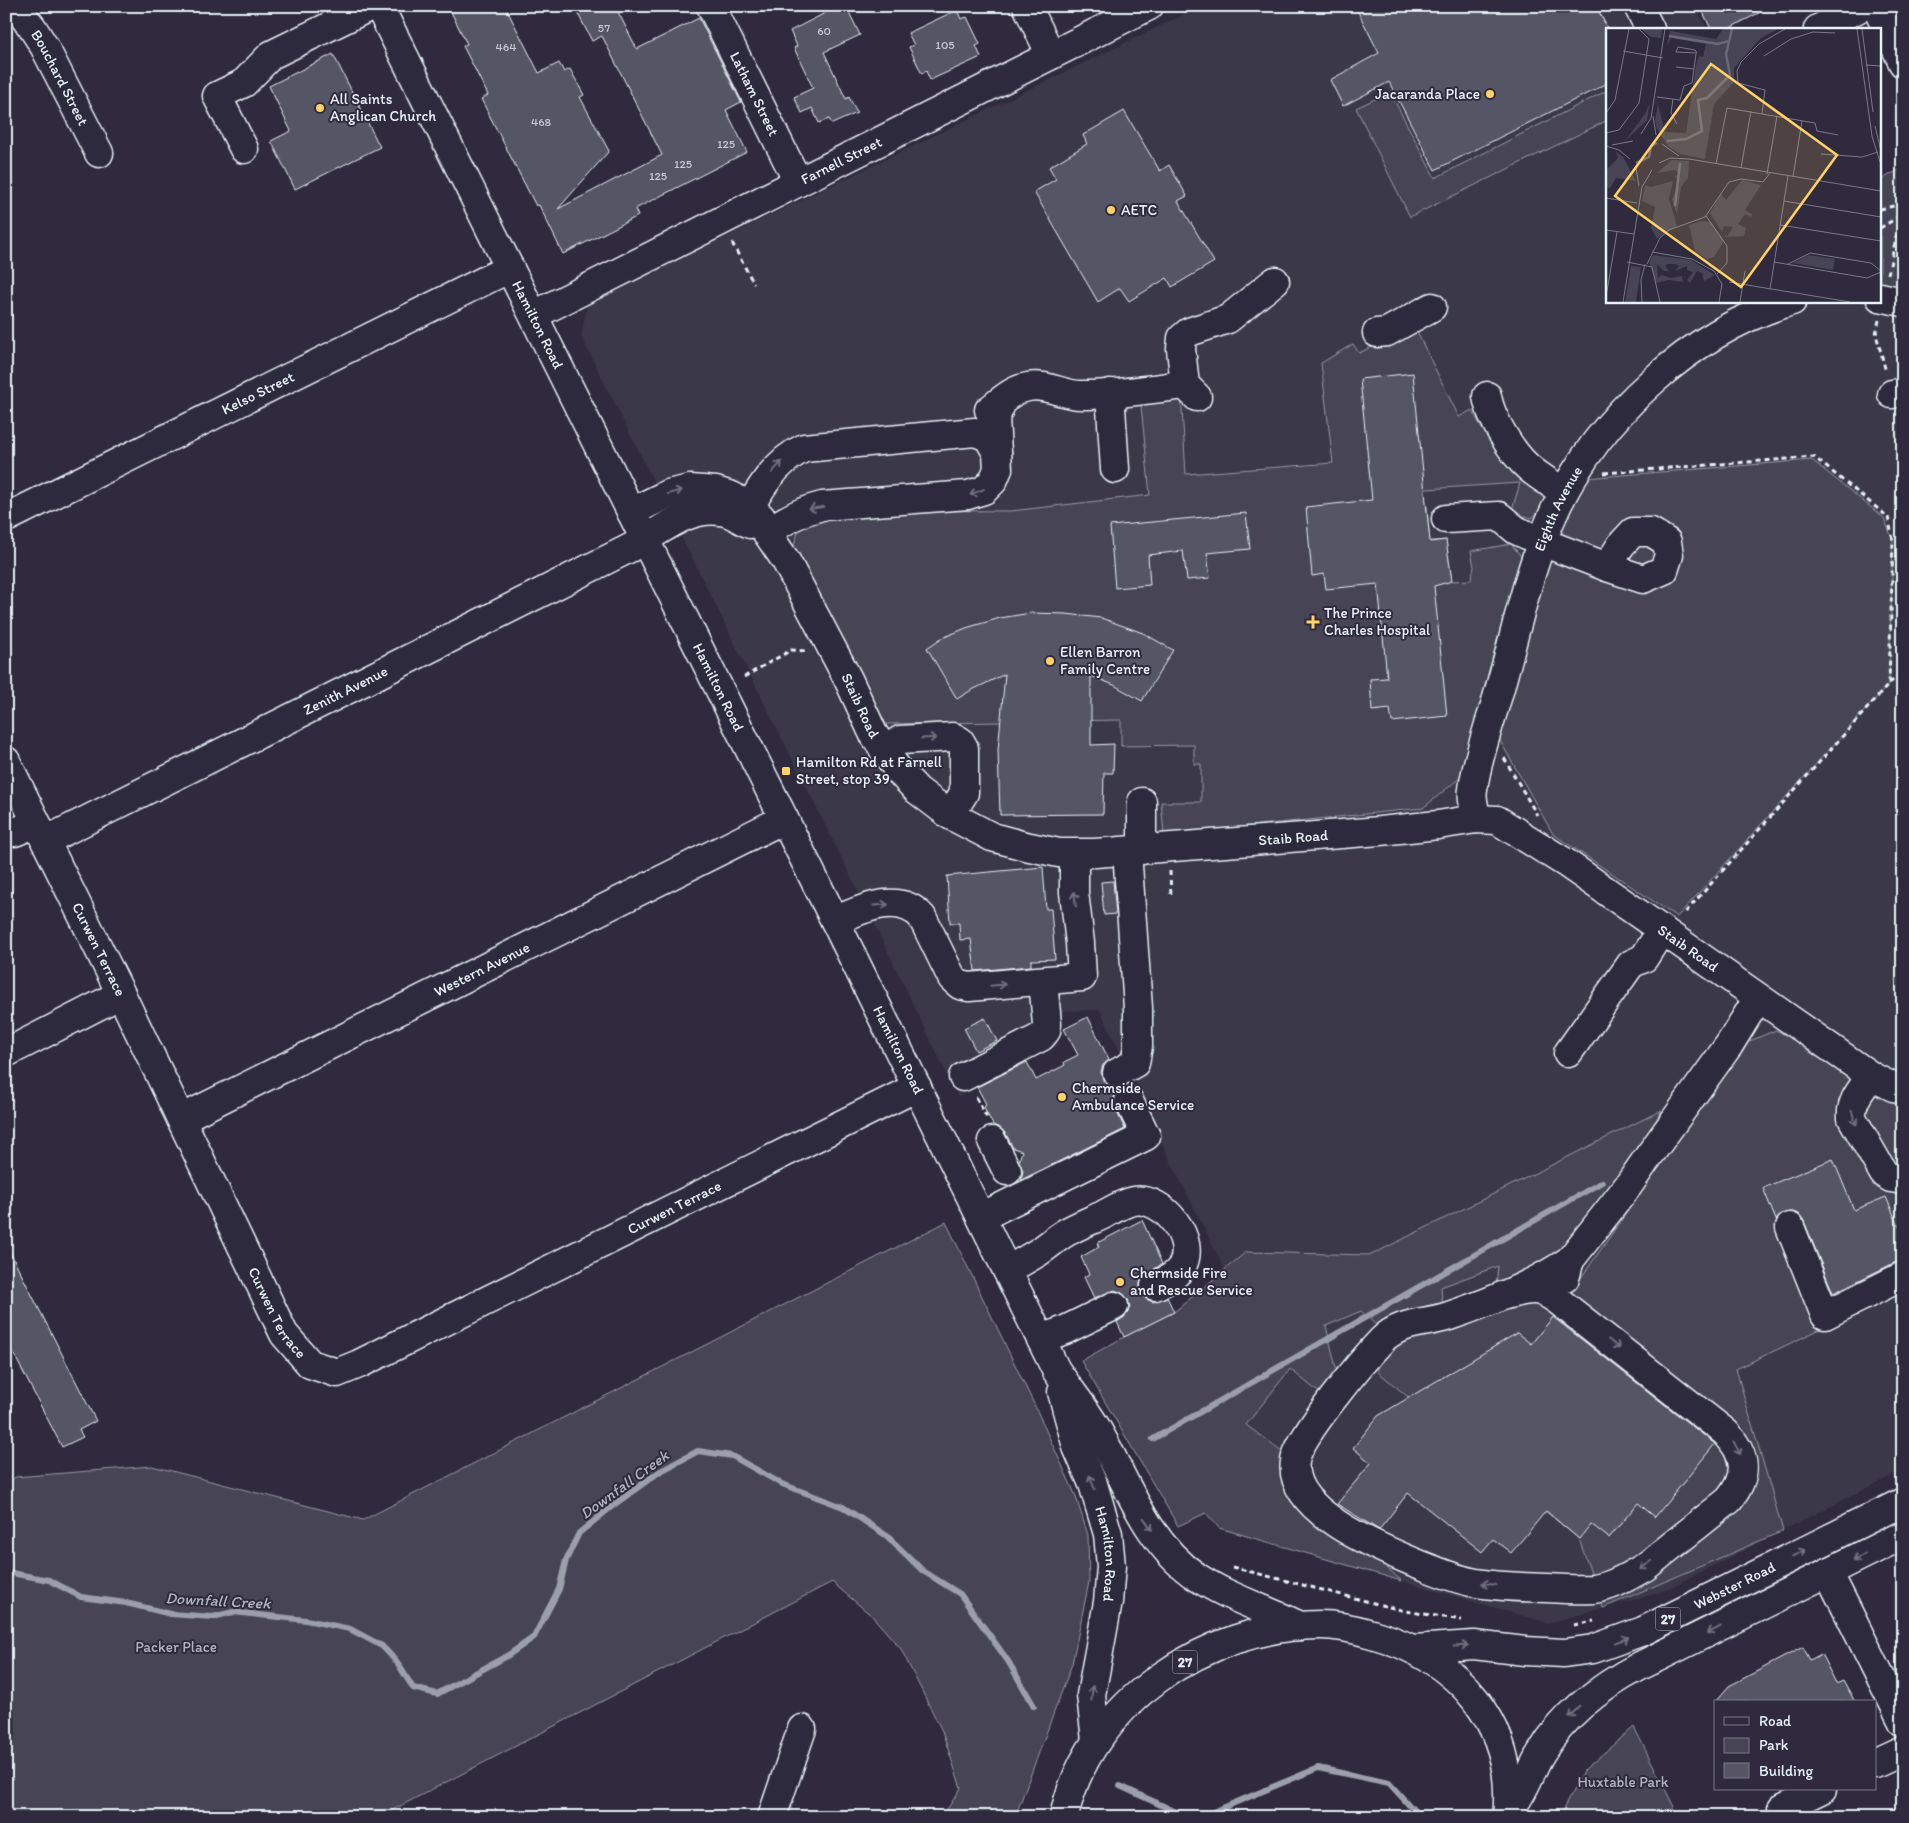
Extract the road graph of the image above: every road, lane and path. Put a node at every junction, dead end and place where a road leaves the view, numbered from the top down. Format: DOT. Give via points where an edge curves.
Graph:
graph roads {
  1 [pos="15,6"];
  2 [pos="371,6"];
  3 [pos="379,6"];
  4 [pos="711,6"];
  5 [pos="1027,6"];
  6 [pos="1149,6"];
  7 [pos="1638,6"];
  8 [pos="1863,6"];
  9 [pos="1876,6"];
  10 [pos="1649,28"];
  11 [pos="1820,28"];
  12 [pos="1051,56"];
  13 [pos="1903,63"];
  14 [pos="244,149"];
  15 [pos="99,153"];
  16 [pos="798,182"];
  17 [pos="1903,204"];
  18 [pos="1882,209"];
  19 [pos="1903,214"];
  20 [pos="720,221"];
  21 [pos="1882,227"];
  22 [pos="510,268"];
  23 [pos="1274,281"];
  24 [pos="754,284"];
  25 [pos="1882,297"];
  26 [pos="1903,302"];
  27 [pos="1782,303"];
  28 [pos="1432,307"];
  29 [pos="534,315"];
  30 [pos="1377,334"];
  31 [pos="1110,394"];
  32 [pos="1494,394"];
  33 [pos="1003,400"];
  34 [pos="955,434"];
  35 [pos="997,452"];
  36 [pos="1115,470"];
  37 [pos="1569,484"];
  38 [pos="631,512"];
  39 [pos="745,513"];
  40 [pos="6,518"];
  41 [pos="1446,519"];
  42 [pos="766,533"];
  43 [pos="646,540"];
  44 [pos="1542,542"];
  45 [pos="1607,566"];
  46 [pos="835,655"];
  47 [pos="1903,674"];
  48 [pos="744,677"];
  49 [pos="1889,684"];
  50 [pos="1487,730"];
  51 [pos="884,751"];
  52 [pos="6,761"];
  53 [pos="1142,802"];
  54 [pos="950,815"];
  55 [pos="784,819"];
  56 [pos="1476,819"];
  57 [pos="1539,819"];
  58 [pos="6,832"];
  59 [pos="41,832"];
  60 [pos="1134,850"];
  61 [pos="1074,854"];
  62 [pos="835,921"];
  63 [pos="1660,930"];
  64 [pos="1042,981"];
  65 [pos="121,994"];
  66 [pos="1758,998"];
  67 [pos="6,1053"];
  68 [pos="1568,1053"];
  69 [pos="1118,1073"];
  70 [pos="1871,1076"];
  71 [pos="968,1084"];
  72 [pos="917,1087"];
  73 [pos="1903,1089"];
  74 [pos="1129,1102"];
  75 [pos="181,1119"];
  76 [pos="991,1132"];
  77 [pos="1008,1171"];
  78 [pos="1903,1180"];
  79 [pos="981,1217"];
  80 [pos="1790,1227"];
  81 [pos="1570,1260"];
  82 [pos="1007,1270"];
  83 [pos="1903,1276"];
  84 [pos="1155,1286"];
  85 [pos="1505,1295"];
  86 [pos="1114,1306"];
  87 [pos="1576,1313"];
  88 [pos="1041,1339"];
  89 [pos="1056,1370"];
  90 [pos="1903,1502"];
  91 [pos="1903,1536"];
  92 [pos="1228,1566"];
  93 [pos="1828,1572"];
  94 [pos="1601,1619"];
  95 [pos="1472,1622"];
  96 [pos="1300,1626"];
  97 [pos="1565,1627"];
  98 [pos="1413,1649"];
  99 [pos="1903,1722"];
  100 [pos="802,1730"];
  101 [pos="1096,1741"];
  102 [pos="1903,1750"];
  103 [pos="1876,1763"];
  104 [pos="1820,1790"];
  105 [pos="1783,1808"];
  106 [pos="1507,1815"];
  107 [pos="772,1817"];
  108 [pos="1064,1817"];
  1 -- 15 [label="street, Bouchard Street" via="44,46"];
  2 -- 14 [label="street" via="271,55 244,83 218,96"];
  3 -- 22 [label="street, Hamilton Road"];
  4 -- 16 [label="street, Latham Street"];
  5 -- 12 [label="street"];
  6 -- 12 [label="street, Farnell Street"];
  7 -- 10 [label="street"];
  8 -- 11 [label="street"];
  9 -- 13 [label="street"];
  12 -- 16 [label="street, Farnell Street"];
  16 -- 20 [label="street, Farnell Street"];
  17 -- 18 [label="path"];
  19 -- 21 [label="path"];
  20 -- 24 [label="path"];
  20 -- 29 [label="street, Farnell Street"];
  22 -- 29 [label="street, Hamilton Road"];
  22 -- 40 [label="street, Kelso Street"];
  23 -- 31 [label="street" via="1228,319 1189,332 1182,338 1181,349 1191,391"];
  25 -- 26 [label="street"];
  27 -- 37 [label="street, Eighth Avenue" via="1706,340 1652,382 1616,417"];
  28 -- 30 [label="street" via="1387,332"];
  29 -- 38 [label="street, Hamilton Road"];
  31 -- 33 [label="street" via="1080,395 1029,386"];
  31 -- 36 [label="street"];
  32 -- 37 [label="street" via="1538,456"];
  33 -- 34 [label="street"];
  33 -- 35 [label="street" via="995,418"];
  34 -- 35 [label="street" via="975,432 988,437"];
  39 -- 34 [label="street, one-way" via="780,464 804,448"];
  35 -- 42 [label="street, one-way" via="998,469 993,481 984,490 968,496 822,506 805,510"];
  37 -- 44 [label="street, Eighth Avenue"];
  37 -- 49 [label="path" via="1814,457 1888,516 1893,540"];
  38 -- 39 [label="street, Staib Road, one-way" via="668,494 690,488 732,496"];
  38 -- 43 [label="street, Hamilton Road"];
  39 -- 42 [label="street, Staib Road"];
  39 -- 43 [label="street, Staib Road" via="698,512 673,522"];
  41 -- 44 [label="street" via="1499,516 1516,530"];
  42 -- 46 [label="street, Staib Road" via="786,561"];
  43 -- 55 [label="street, Hamilton Road"];
  43 -- 59 [label="street, Zenith Avenue"];
  44 -- 45 [label="street"];
  44 -- 50 [label="street, Eighth Avenue"];
  46 -- 48 [label="path" via="824,660 804,650 791,650"];
  46 -- 51 [label="street, Staib Road"];
  47 -- 49 [label="path"];
  49 -- 63 [label="path" via="1677,922"];
  50 -- 56 [label="street, Eighth Avenue" via="1472,790"];
  50 -- 57 [label="path"];
  51 -- 54 [label="street, Staib Road" via="917,790"];
  51 -- 54 [label="street, one-way" via="900,740 954,737 960,741 964,748 964,792"];
  52 -- 59 [label="street, Curwen Terrace"];
  53 -- 60 [label="street"];
  54 -- 61 [label="street, Staib Road" via="992,837"];
  55 -- 62 [label="street, Hamilton Road"];
  55 -- 75 [label="street, Western Avenue"];
  56 -- 60 [label="street, Staib Road" via="1390,830"];
  56 -- 63 [label="street, Staib Road" via="1497,820"];
  58 -- 59 [label="street, Zenith Avenue"];
  59 -- 65 [label="street, Curwen Terrace"];
  60 -- 61 [label="street, Staib Road"];
  60 -- 69 [label="street" via="1138,1046 1135,1063"];
  64 -- 61 [label="street, one-way" via="1082,977"];
  62 -- 64 [label="street, one-way" via="879,904 906,905 922,916 952,978 960,985 969,988"];
  62 -- 72 [label="street, Hamilton Road"];
  63 -- 66 [label="street, Staib Road"];
  63 -- 68 [label="street" via="1644,958 1631,964"];
  64 -- 71 [label="street" via="1048,1024 1041,1038"];
  65 -- 67 [label="street"];
  65 -- 75 [label="street, Curwen Terrace"];
  66 -- 70 [label="street, Staib Road"];
  66 -- 81 [label="street" via="1729,1045 1628,1186"];
  70 -- 73 [label="street, Staib Road"];
  70 -- 78 [label="street, one-way" via="1854,1102 1852,1118 1884,1174"];
  71 -- 76 [label="path"];
  72 -- 75 [label="street, Curwen Terrace" via="337,1373 310,1364 284,1334"];
  72 -- 79 [label="street, Hamilton Road"];
  74 -- 79 [label="street" via="1146,1136"];
  76 -- 77 [label="street"];
  79 -- 82 [label="street, Hamilton Road"];
  80 -- 83 [label="street" via="1825,1315"];
  81 -- 85 [label="street" via="1537,1281"];
  81 -- 87 [label="street" via="1564,1289"];
  82 -- 84 [label="street" via="1064,1234 1120,1206 1144,1201 1154,1203 1168,1213 1186,1247 1182,1266"];
  82 -- 88 [label="street, Hamilton Road"];
  85 -- 87 [label="street" via="1543,1290"];
  87 -- 85 [label="street, one-way" via="1725,1432 1734,1442 1743,1462 1740,1483 1721,1507 1645,1566 1631,1576 1606,1586 1569,1589 1470,1582 1377,1548 1343,1528 1308,1498 1298,1484 1294,1461 1303,1441 1328,1405 1391,1332 1403,1326 1447,1317"];
  86 -- 88 [label="street"];
  88 -- 89 [label="street, Hamilton Road"];
  89 -- 96 [label="street, Hamilton Road, one-way" via="1100,1434 1141,1515 1173,1558 1216,1588"];
  101 -- 89 [label="street, Hamilton Road, one-way" via="1091,1695 1108,1602 1111,1566 1108,1534 1077,1446"];
  98 -- 90 [label="street, Webster Road / 27, one-way" via="1474,1645 1564,1653 1593,1649 1643,1631"];
  91 -- 93 [label="street, Webster Road / 27, one-way"];
  92 -- 95 [label="path" via="1405,1611"];
  93 -- 99 [label="street"];
  93 -- 106 [label="street, Webster Road / 27, one-way" via="1600,1690 1552,1736"];
  94 -- 97 [label="path"];
  96 -- 98 [label="street, 27" via="1337,1626 1388,1638"];
  96 -- 101 [label="street, 27" via="1242,1638 1188,1660 1123,1707"];
  98 -- 106 [label="street" via="1447,1670 1489,1718 1504,1754 1508,1774"];
  100 -- 107 [label="street"];
  101 -- 108 [label="street, 27" via="1075,1779"];
  102 -- 103 [label="street"];
  104 -- 105 [label="street"];
}
